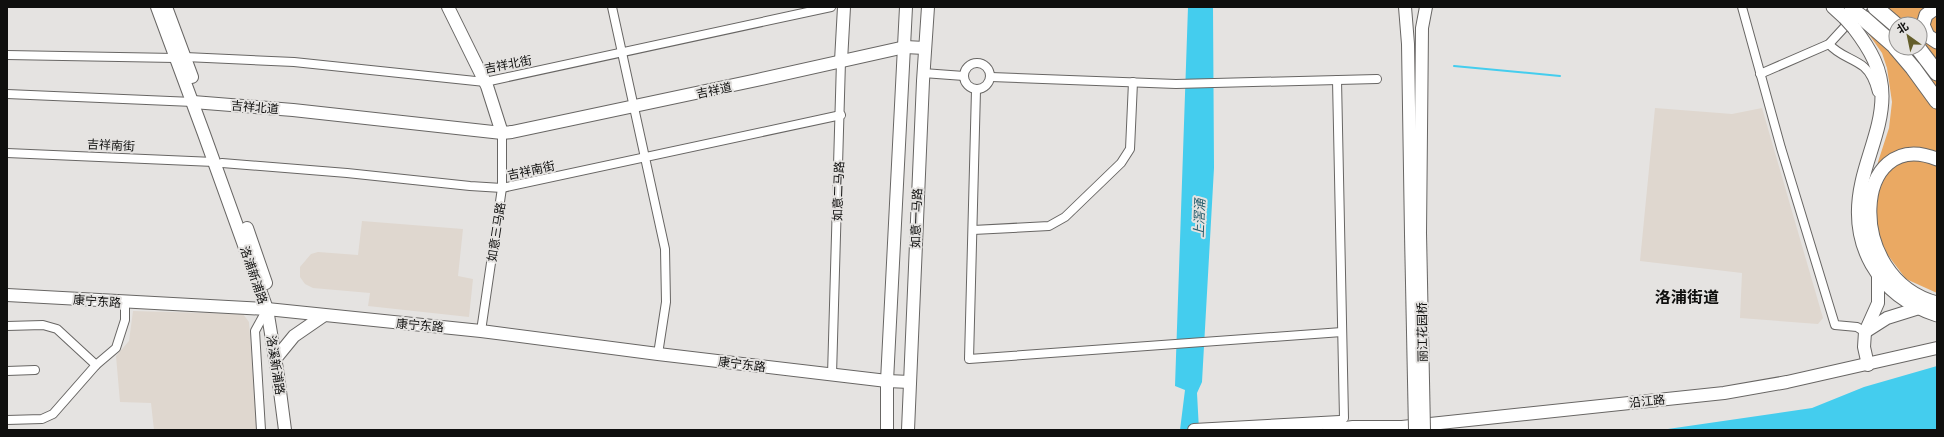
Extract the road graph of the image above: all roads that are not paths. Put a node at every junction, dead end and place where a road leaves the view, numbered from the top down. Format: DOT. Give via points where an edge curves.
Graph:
graph roads {
  1 [pos="157,7"];
  2 [pos="166,7"];
  3 [pos="448,7"];
  4 [pos="457,7"];
  5 [pos="612,7"];
  6 [pos="831,7"];
  7 [pos="844,7"];
  8 [pos="906,7"];
  9 [pos="928,7"];
  10 [pos="1405,7"];
  11 [pos="1426,7"];
  12 [pos="1742,7"];
  13 [pos="1834,7"];
  14 [pos="1875,7"];
  15 [pos="1937,7"];
  16 [pos="1854,15"];
  17 [pos="1888,18"];
  18 [pos="1888,42"];
  19 [pos="1937,42"];
  20 [pos="1829,44"];
  21 [pos="905,47"];
  22 [pos="925,48"];
  23 [pos="622,52"];
  24 [pos="7,55"];
  25 [pos="1903,56"];
  26 [pos="1924,56"];
  27 [pos="180,58"];
  28 [pos="841,61"];
  29 [pos="923,73"];
  30 [pos="1937,73"];
  31 [pos="1760,74"];
  32 [pos="964,76"];
  33 [pos="990,77"];
  34 [pos="1921,78"];
  35 [pos="1377,79"];
  36 [pos="1337,80"];
  37 [pos="489,81"];
  38 [pos="1133,82"];
  39 [pos="976,90"];
  40 [pos="7,94"];
  41 [pos="1937,101"];
  42 [pos="197,103"];
  43 [pos="635,106"];
  44 [pos="1881,110"];
  45 [pos="1937,110"];
  46 [pos="841,115"];
  47 [pos="502,133"];
  48 [pos="7,153"];
  49 [pos="646,158"];
  50 [pos="1937,159"];
  51 [pos="218,162"];
  52 [pos="502,188"];
  53 [pos="973,230"];
  54 [pos="1416,234"];
  55 [pos="1878,275"];
  56 [pos="7,295"];
  57 [pos="125,302"];
  58 [pos="1937,303"];
  59 [pos="1919,308"];
  60 [pos="266,309"];
  61 [pos="1937,315"];
  62 [pos="323,316"];
  63 [pos="7,326"];
  64 [pos="481,331"];
  65 [pos="1342,332"];
  66 [pos="1865,332"];
  67 [pos="1937,348"];
  68 [pos="658,354"];
  69 [pos="276,358"];
  70 [pos="96,365"];
  71 [pos="1868,365"];
  72 [pos="35,370"];
  73 [pos="7,371"];
  74 [pos="832,374"];
  75 [pos="888,381"];
  76 [pos="910,382"];
  77 [pos="1344,418"];
  78 [pos="7,420"];
  79 [pos="285,425"];
  80 [pos="1353,427"];
  81 [pos="261,430"];
  82 [pos="888,430"];
  83 [pos="908,430"];
  84 [pos="1194,430"];
  85 [pos="1203,430"];
  86 [pos="1329,430"];
  87 [pos="1415,430"];
  88 [pos="1424,430"];
  1 -- 27 [label="street, 洛浦新浦路"];
  2 -- 27 [label="street, 洛浦新浦路"];
  3 -- 37 [label="street, 如意三马路"];
  4 -- 37 [label="street, 如意三马路"];
  5 -- 23 [label="street"];
  6 -- 23 [label="street, 吉祥北街"];
  7 -- 28 [label="street, 如意二马路"];
  8 -- 21 [label="street, 如意一马路"];
  9 -- 22 [label="street, 如意一马路"];
  10 -- 54 [label="street"];
  11 -- 54 [label="street" via="1422,28"];
  12 -- 31 [label="street"];
  13 -- 16 [label="main road"];
  14 -- 17 [label="highway"];
  15 -- 19 [label="main road" via="1926,15 1923,25 1928,36"];
  16 -- 18 [label="highway"];
  16 -- 20 [label="street"];
  16 -- 44 [label="main road" via="1877,64 1882,89"];
  20 -- 31 [label="street"];
  20 -- 44 [label="street" via="1836,52 1864,67 1873,80"];
  21 -- 22 [label="street, 吉祥道"];
  21 -- 28 [label="street, 吉祥道"];
  21 -- 75 [label="street, 如意一马路"];
  22 -- 29 [label="street, 如意一马路"];
  23 -- 37 [label="street, 吉祥北街"];
  23 -- 43 [label="street"];
  24 -- 27 [label="street, 吉祥北街"];
  25 -- 34 [label="highway"];
  26 -- 30 [label="highway"];
  27 -- 37 [label="street, 吉祥北街" via="294,62"];
  27 -- 42 [label="street, 洛浦新浦路"];
  28 -- 43 [label="street, 吉祥道"];
  28 -- 46 [label="street, 如意二马路"];
  29 -- 32 [label="street"];
  29 -- 76 [label="street, 如意一马路"];
  31 -- 66 [label="street" via="1835,325 1857,327"];
  32 -- 33 [label="street" via="968,66 978,63 987,68"];
  32 -- 39 [label="street" via="967,85"];
  33 -- 38 [label="street"];
  33 -- 39 [label="street" via="986,86"];
  34 -- 41 [label="highway"];
  34 -- 45 [label="highway"];
  35 -- 36 [label="street"];
  36 -- 38 [label="street" via="1184,84"];
  36 -- 65 [label="street"];
  37 -- 47 [label="street, 如意三马路" via="503,115"];
  38 -- 53 [label="street" via="1130,149 1121,164 1065,217 1049,226"];
  39 -- 53 [label="street"];
  40 -- 42 [label="street, 吉祥北道"];
  42 -- 47 [label="street, 吉祥北道" via="425,123"];
  42 -- 51 [label="street, 洛浦新浦路"];
  43 -- 47 [label="street, 吉祥道" via="523,131"];
  43 -- 49 [label="street"];
  44 -- 55 [label="main road" via="1862,183 1858,214 1863,244"];
  46 -- 49 [label="street, 吉祥南街"];
  46 -- 74 [label="street, 如意二马路"];
  47 -- 52 [label="street, 如意三马路"];
  48 -- 51 [label="street, 吉祥南街"];
  49 -- 52 [label="street, 吉祥南街"];
  49 -- 68 [label="street" via="665,249 666,302"];
  50 -- 58 [label="main road" via="1914,154 1890,163 1876,180 1869,209 1872,236 1886,266 1908,289"];
  51 -- 52 [label="street, 吉祥南街"];
  51 -- 60 [label="street, 洛浦新浦路" via="261,267 267,287"];
  52 -- 64 [label="street, 如意三马路"];
  53 -- 65 [label="street" via="969,359"];
  54 -- 87 [label="street, 丽江花园桥, bridge"];
  54 -- 88 [label="street, 丽江花园桥, bridge"];
  55 -- 59 [label="main road" via="1895,294"];
  55 -- 66 [label="street" via="1878,303"];
  56 -- 57 [label="street, 康宁东路"];
  57 -- 60 [label="street, 康宁东路"];
  57 -- 70 [label="street" via="125,320 116,348"];
  59 -- 61 [label="main road"];
  59 -- 66 [label="street" via="1887,318"];
  60 -- 62 [label="street, 康宁东路"];
  60 -- 69 [label="street, 洛溪新浦路"];
  60 -- 81 [label="street" via="255,332"];
  62 -- 64 [label="street, 康宁东路"];
  62 -- 69 [label="street" via="294,336"];
  63 -- 70 [label="street" via="43,325 57,329"];
  64 -- 68 [label="street, 康宁东路"];
  65 -- 77 [label="street"];
  66 -- 71 [label="street" via="1864,347"];
  67 -- 71 [label="street, 沿江路"];
  68 -- 74 [label="street, 康宁东路"];
  69 -- 79 [label="street, 洛溪新浦路"];
  70 -- 78 [label="street" via="53,414 42,419"];
  71 -- 80 [label="street, 沿江路" via="1724,393 1402,427"];
  72 -- 73 [label="street"];
  74 -- 75 [label="street, 康宁东路"];
  75 -- 76 [label="street, 康宁东路"];
  75 -- 82 [label="street, 如意一马路"];
  76 -- 83 [label="street, 如意一马路"];
  80 -- 85 [label="street" via="1341,422"];
  80 -- 86 [label="street"];
  84 -- 85 [label="street"];
}
